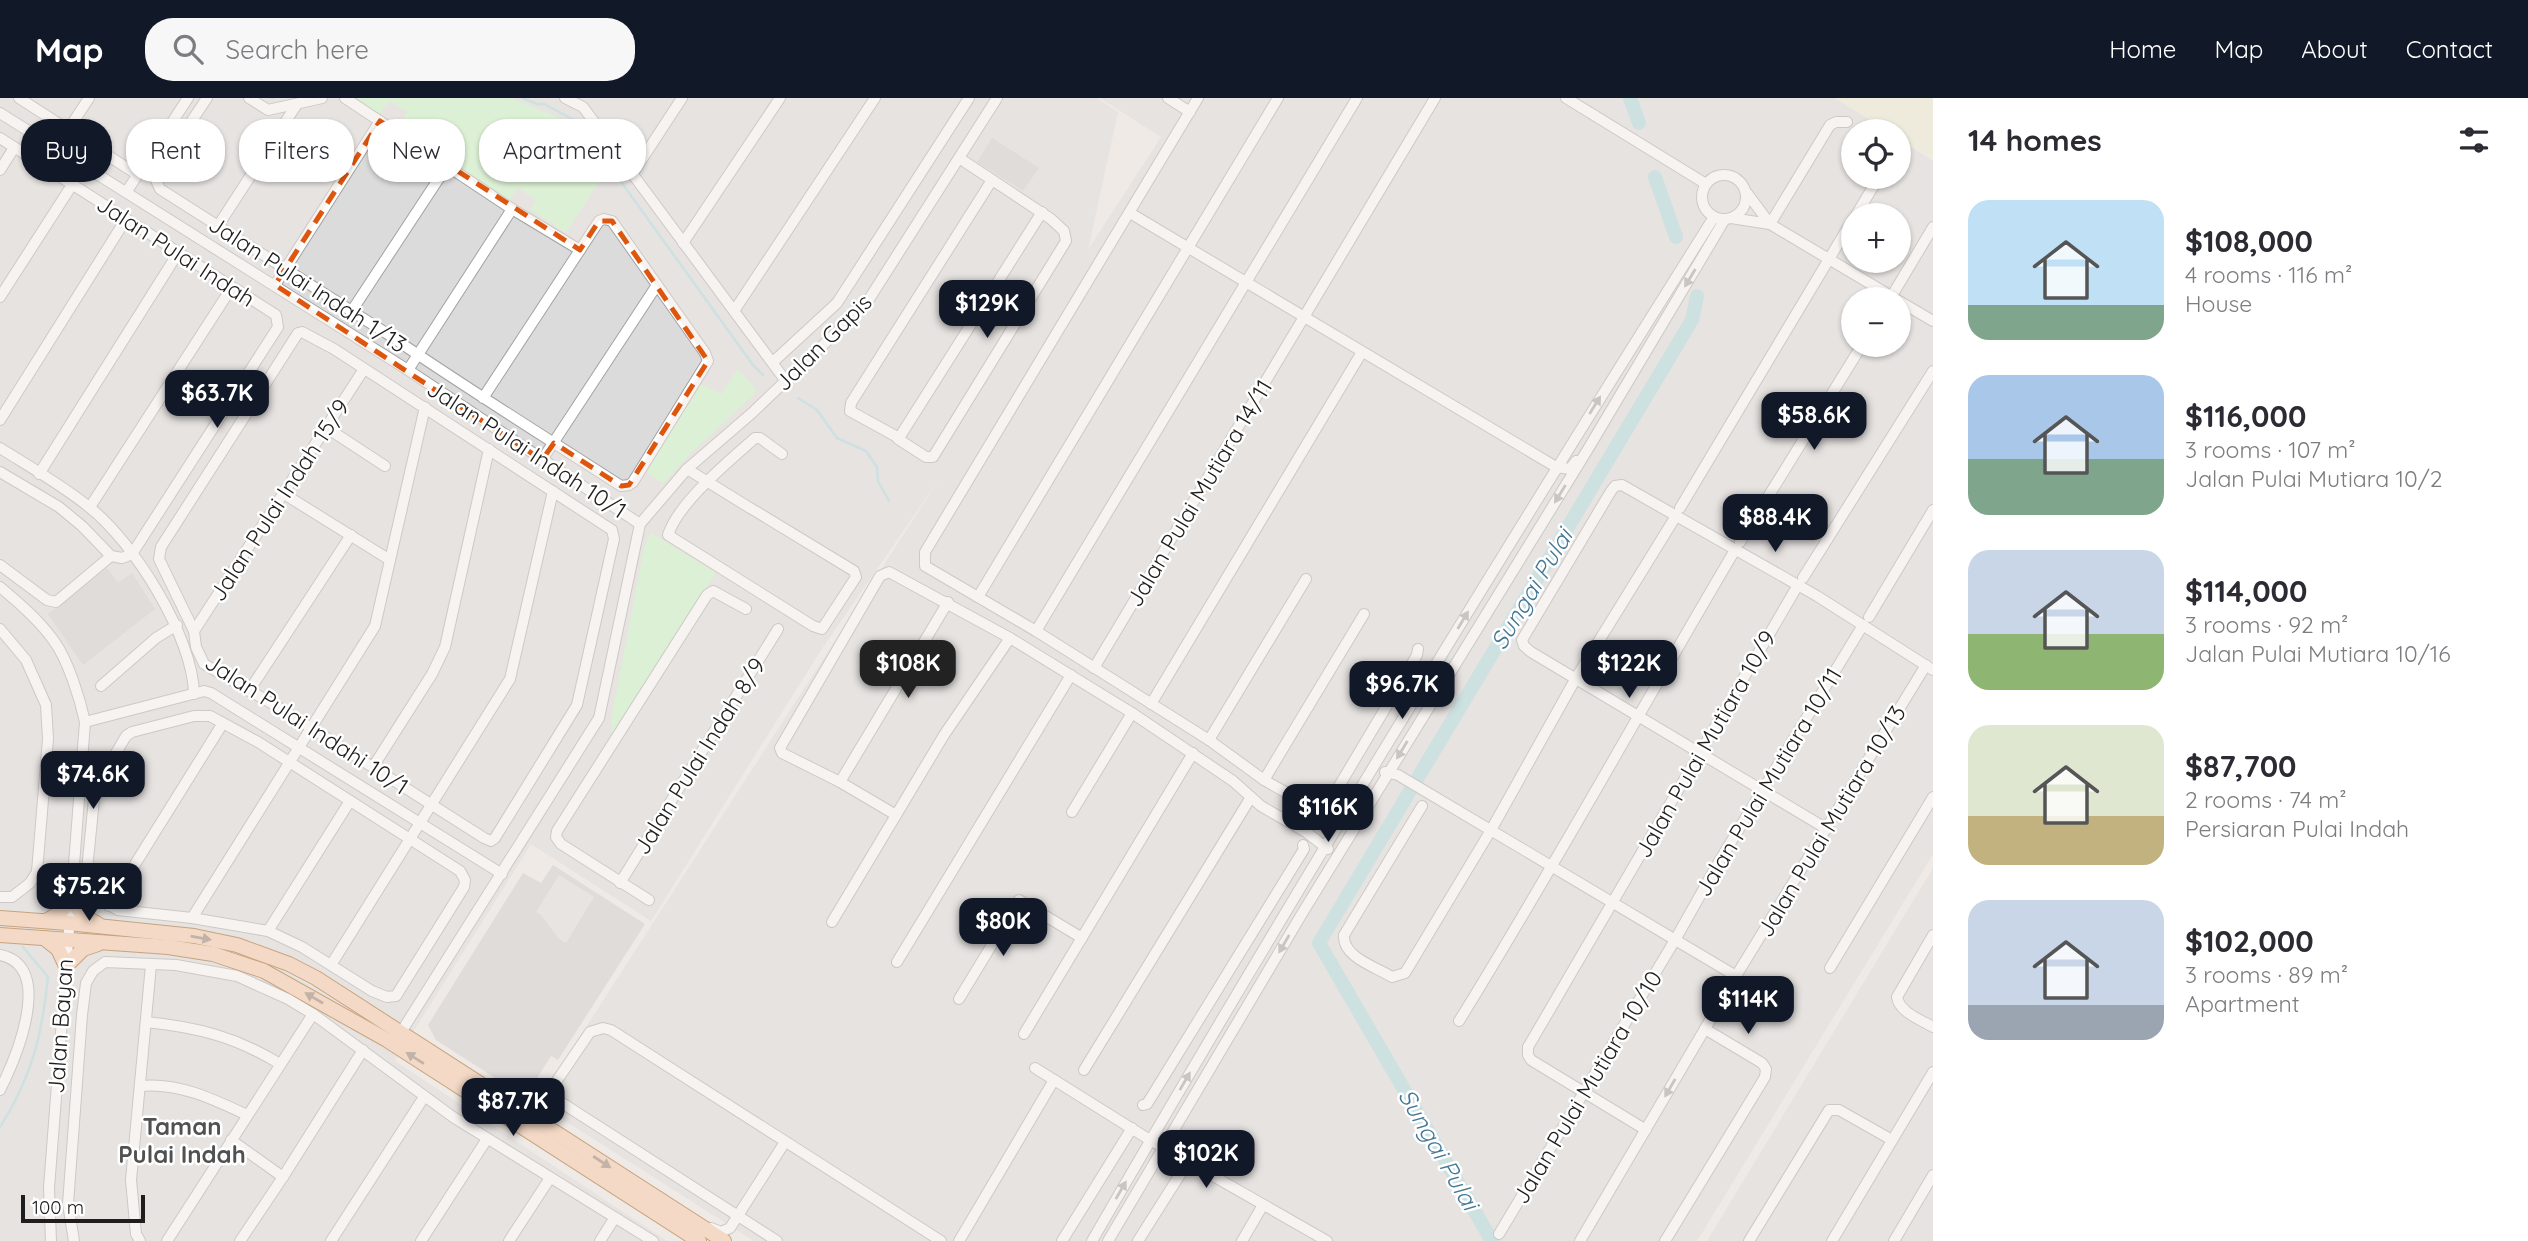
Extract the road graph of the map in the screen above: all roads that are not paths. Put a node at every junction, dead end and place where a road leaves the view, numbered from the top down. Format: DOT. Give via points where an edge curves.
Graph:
graph roads {
  1 [pos="19,98"];
  2 [pos="89,98"];
  3 [pos="188,98"];
  4 [pos="206,98"];
  5 [pos="249,98"];
  6 [pos="322,98"];
  7 [pos="345,98"];
  8 [pos="565,98"];
  9 [pos="682,98"];
  10 [pos="780,98"];
  11 [pos="875,98"];
  12 [pos="969,98"];
  13 [pos="997,98"];
  14 [pos="1168,98"];
  15 [pos="1199,98"];
  16 [pos="1278,98"];
  17 [pos="1357,98"];
  18 [pos="1435,98"];
  19 [pos="1566,98"];
  20 [pos="585,102"];
  21 [pos="297,104"];
  22 [pos="1190,112"];
  23 [pos="0,113"];
  24 [pos="51,119"];
  25 [pos="75,119"];
  26 [pos="174,119"];
  27 [pos="377,119"];
  28 [pos="596,119"];
  29 [pos="1841,122"];
  30 [pos="0,138"];
  31 [pos="368,140"];
  32 [pos="14,148"];
  33 [pos="646,153"];
  34 [pos="959,158"];
  35 [pos="0,170"];
  36 [pos="465,178"];
  37 [pos="992,180"];
  38 [pos="133,182"];
  39 [pos="436,182"];
  40 [pos="639,182"];
  41 [pos="1706,184"];
  42 [pos="72,185"];
  43 [pos="127,191"];
  44 [pos="1747,193"];
  45 [pos="512,209"];
  46 [pos="1042,212"];
  47 [pos="1130,213"];
  48 [pos="1723,218"];
  49 [pos="127,219"];
  50 [pos="1770,224"];
  51 [pos="218,226"];
  52 [pos="1933,227"];
  53 [pos="1841,239"];
  54 [pos="683,243"];
  55 [pos="1188,248"];
  56 [pos="580,250"];
  57 [pos="178,253"];
  58 [pos="1829,260"];
  59 [pos="285,270"];
  60 [pos="1246,282"];
  61 [pos="275,285"];
  62 [pos="657,285"];
  63 [pos="232,287"];
  64 [pos="1874,287"];
  65 [pos="1900,287"];
  66 [pos="0,297"];
  67 [pos="1911,309"];
  68 [pos="734,311"];
  69 [pos="351,312"];
  70 [pos="1305,317"];
  71 [pos="1933,321"];
  72 [pos="1362,352"];
  73 [pos="417,355"];
  74 [pos="1855,357"];
  75 [pos="773,362"];
  76 [pos="364,369"];
  77 [pos="408,370"];
  78 [pos="1933,372"];
  79 [pos="785,380"];
  80 [pos="484,398"];
  81 [pos="425,407"];
  82 [pos="0,420"];
  83 [pos="327,428"];
  84 [pos="899,439"];
  85 [pos="554,443"];
  86 [pos="0,448"];
  87 [pos="489,449"];
  88 [pos="1588,449"];
  89 [pos="782,454"];
  90 [pos="542,460"];
  91 [pos="384,466"];
  92 [pos="1556,467"];
  93 [pos="687,469"];
  94 [pos="0,472"];
  95 [pos="39,474"];
  96 [pos="706,481"];
  97 [pos="553,491"];
  98 [pos="284,494"];
  99 [pos="90,508"];
  100 [pos="1933,510"];
  101 [pos="1678,512"];
  102 [pos="640,524"];
  103 [pos="351,536"];
  104 [pos="1737,546"];
  105 [pos="132,554"];
  106 [pos="111,556"];
  107 [pos="390,561"];
  108 [pos="0,565"];
  109 [pos="1306,579"];
  110 [pos="1800,582"];
  111 [pos="0,587"];
  112 [pos="978,597"];
  113 [pos="948,602"];
  114 [pos="746,609"];
  115 [pos="1364,614"];
  116 [pos="1866,621"];
  117 [pos="177,625"];
  118 [pos="0,629"];
  119 [pos="778,629"];
  120 [pos="194,631"];
  121 [pos="1036,631"];
  122 [pos="1010,638"];
  123 [pos="1418,649"];
  124 [pos="1094,668"];
  125 [pos="1929,668"];
  126 [pos="1071,675"];
  127 [pos="1576,678"];
  128 [pos="101,686"];
  129 [pos="249,691"];
  130 [pos="194,694"];
  131 [pos="1151,704"];
  132 [pos="1132,713"];
  133 [pos="1638,715"];
  134 [pos="85,722"];
  135 [pos="223,723"];
  136 [pos="312,729"];
  137 [pos="1209,740"];
  138 [pos="300,747"];
  139 [pos="1193,753"];
  140 [pos="1700,753"];
  141 [pos="574,759"];
  142 [pos="290,762"];
  143 [pos="373,766"];
  144 [pos="594,773"];
  145 [pos="1370,773"];
  146 [pos="1394,774"];
  147 [pos="1264,780"];
  148 [pos="840,782"];
  149 [pos="1762,790"];
  150 [pos="1251,797"];
  151 [pos="1933,797"];
  152 [pos="350,801"];
  153 [pos="432,805"];
  154 [pos="1422,806"];
  155 [pos="1072,812"];
  156 [pos="897,815"];
  157 [pos="421,824"];
  158 [pos="1336,829"];
  159 [pos="1827,829"];
  160 [pos="1491,830"];
  161 [pos="1306,832"];
  162 [pos="410,840"];
  163 [pos="1303,845"];
  164 [pos="1325,846"];
  165 [pos="1335,860"];
  166 [pos="1312,866"];
  167 [pos="1552,867"];
  168 [pos="502,874"];
  169 [pos="620,883"];
  170 [pos="0,897"];
  171 [pos="70,898"];
  172 [pos="649,900"];
  173 [pos="1612,902"];
  174 [pos="109,906"];
  175 [pos="0,918"];
  176 [pos="192,918"];
  177 [pos="46,921"];
  178 [pos="68,922"];
  179 [pos="832,922"];
  180 [pos="268,931"];
  181 [pos="0,935"];
  182 [pos="109,935"];
  183 [pos="1933,935"];
  184 [pos="44,938"];
  185 [pos="1082,938"];
  186 [pos="67,939"];
  187 [pos="1675,940"];
  188 [pos="0,956"];
  189 [pos="897,962"];
  190 [pos="151,965"];
  191 [pos="331,965"];
  192 [pos="66,966"];
  193 [pos="1830,968"];
  194 [pos="1736,976"];
  195 [pos="959,999"];
  196 [pos="313,1014"];
  197 [pos="1459,1021"];
  198 [pos="146,1022"];
  199 [pos="1933,1027"];
  200 [pos="1705,1029"];
  201 [pos="1024,1034"];
  202 [pos="397,1039"];
  203 [pos="363,1050"];
  204 [pos="280,1064"];
  205 [pos="1035,1068"];
  206 [pos="1084,1070"];
  207 [pos="1933,1072"];
  208 [pos="1054,1080"];
  209 [pos="140,1086"];
  210 [pos="0,1090"];
  211 [pos="1928,1091"];
  212 [pos="1584,1092"];
  213 [pos="424,1097"];
  214 [pos="1143,1105"];
  215 [pos="247,1115"];
  216 [pos="1132,1128"];
  217 [pos="1646,1130"];
  218 [pos="487,1139"];
  219 [pos="231,1140"];
  220 [pos="1150,1140"];
  221 [pos="1892,1140"];
  222 [pos="785,1142"];
  223 [pos="1165,1148"];
  224 [pos="1188,1161"];
  225 [pos="1933,1175"];
  226 [pos="283,1177"];
  227 [pos="550,1178"];
  228 [pos="1264,1205"];
  229 [pos="685,1216"];
  230 [pos="738,1217"];
  231 [pos="614,1219"];
  232 [pos="1499,1234"];
  233 [pos="51,1241"];
  234 [pos="74,1241"];
  235 [pos="140,1241"];
  236 [pos="167,1241"];
  237 [pos="240,1241"];
  238 [pos="331,1241"];
  239 [pos="421,1241"];
  240 [pos="509,1241"];
  241 [pos="600,1241"];
  242 [pos="653,1241"];
  243 [pos="699,1241"];
  244 [pos="724,1241"];
  245 [pos="777,1241"];
  246 [pos="942,1241"];
  247 [pos="958,1241"];
  248 [pos="1062,1241"];
  249 [pos="1092,1241"];
  250 [pos="1108,1241"];
  251 [pos="1139,1241"];
  252 [pos="1242,1241"];
  253 [pos="1327,1241"];
  254 [pos="1580,1241"];
  255 [pos="1665,1241"];
  256 [pos="1749,1241"];
  257 [pos="1832,1241"];
  258 [pos="1894,1241"];
  1 -- 24 [label="street"];
  2 -- 25 [label="street"];
  3 -- 26 [label="street"];
  4 -- 51 [label="street, Jalan Pulai Indah 1/13" via="156,180 160,189"];
  5 -- 21 [label="street" via="268,110"];
  6 -- 21 [label="street"];
  7 -- 27 [label="street"];
  8 -- 20 [label="street"];
  9 -- 33 [label="street"];
  10 -- 54 [label="street"];
  11 -- 68 [label="street"];
  12 -- 75 [label="street" via="837,303"];
  13 -- 34 [label="street, Jalan Gapis"];
  14 -- 22 [label="street"];
  15 -- 22 [label="street"];
  16 -- 55 [label="street"];
  17 -- 60 [label="street"];
  18 -- 70 [label="street, Jalan Pulai Mutiara 14/11"];
  19 -- 41 [label="street"];
  20 -- 28 [label="street"];
  21 -- 51 [label="street"];
  22 -- 47 [label="street"];
  23 -- 43 [label="street, Jalan Pulai Indah 10/1"];
  29 -- 50 [label="street" via="1830,125"];
  30 -- 32 [label="street, Jalan Pulai Indah"];
  31 -- 59 [label="street"];
  32 -- 35 [label="street"];
  32 -- 42 [label="street, Jalan Pulai Indah"];
  34 -- 37 [label="street"];
  34 -- 79 [label="street, Jalan Gapis" via="866,304"];
  36 -- 45 [label="street"];
  37 -- 46 [label="street"];
  37 -- 84 [label="street" via="851,403 850,411"];
  38 -- 43 [label="street"];
  39 -- 69 [label="street"];
  40 -- 54 [label="street"];
  41 -- 44 [label="street" via="1725,174 1738,180"];
  41 -- 48 [label="street" via="1702,204"];
  42 -- 49 [label="street, Jalan Pulai Indah"];
  42 -- 66 [label="street"];
  43 -- 61 [label="street, Jalan Pulai Indah 10/1"];
  44 -- 48 [label="street" via="1742,209"];
  44 -- 50 [label="street"];
  45 -- 56 [label="street"];
  45 -- 73 [label="street"];
  46 -- 84 [label="street"];
  46 -- 84 [label="street" via="1064,232 1066,241 933,457"];
  47 -- 55 [label="street"];
  47 -- 112 [label="street" via="925,552 928,569"];
  48 -- 50 [label="street"];
  48 -- 88 [label="street, one-way"];
  92 -- 48 [label="street, one-way"];
  49 -- 57 [label="street, Jalan Pulai Indah"];
  49 -- 82 [label="street"];
  50 -- 58 [label="street"];
  51 -- 59 [label="street, Jalan Pulai Indah 1/13"];
  52 -- 65 [label="street"];
  53 -- 58 [label="street"];
  54 -- 68 [label="street"];
  55 -- 60 [label="street"];
  55 -- 112 [label="street"];
  56 -- 62 [label="street" via="599,221 612,221"];
  56 -- 80 [label="street"];
  57 -- 63 [label="street, Jalan Pulai Indah"];
  57 -- 95 [label="street"];
  58 -- 64 [label="street"];
  58 -- 101 [label="street"];
  59 -- 61 [label="street"];
  59 -- 69 [label="street, Jalan Pulai Indah 1/13"];
  60 -- 70 [label="street"];
  60 -- 121 [label="street"];
  61 -- 77 [label="street, Jalan Pulai Indah 10/1"];
  62 -- 85 [label="street"];
  62 -- 85 [label="street, Jalan Pulai Indah 1/13" via="708,361 633,482 621,486"];
  63 -- 99 [label="street"];
  63 -- 105 [label="street, Jalan Pulai Indah" via="276,315 278,327"];
  67 -- 71 [label="street"];
  68 -- 75 [label="street"];
  69 -- 73 [label="street, Jalan Pulai Indah 1/13"];
  70 -- 72 [label="street"];
  70 -- 124 [label="street, Jalan Pulai Mutiara 14/11"];
  72 -- 92 [label="street"];
  72 -- 131 [label="street"];
  73 -- 77 [label="street"];
  73 -- 80 [label="street, Jalan Pulai Indah 1/13"];
  74 -- 104 [label="street"];
  75 -- 79 [label="street"];
  76 -- 81 [label="street"];
  76 -- 83 [label="street, Jalan Pulai Indah 15/9"];
  76 -- 120 [label="street, Jalan Pulai Indahi 10/1" via="307,333 298,333 161,547 159,559"];
  77 -- 90 [label="street, Jalan Pulai Indah 10/1"];
  78 -- 110 [label="street, Jalan Pulai Mutiara 10/9"];
  79 -- 93 [label="street, Jalan Gapis"];
  80 -- 85 [label="street, Jalan Pulai Indah 1/13"];
  81 -- 87 [label="street"];
  81 -- 107 [label="street"];
  83 -- 91 [label="street"];
  83 -- 98 [label="street, Jalan Pulai Indah 15/9"];
  85 -- 90 [label="street"];
  86 -- 95 [label="street"];
  87 -- 97 [label="street"];
  87 -- 143 [label="street, Jalan Pulai Indah 10/1" via="445,647"];
  88 -- 92 [label="street" via="1570,469"];
  88 -- 146 [label="street, one-way"];
  89 -- 96 [label="street" via="756,438"];
  90 -- 102 [label="street, Jalan Pulai Indah 10/1"];
  145 -- 92 [label="street, one-way"];
  93 -- 96 [label="street"];
  93 -- 102 [label="street, Jalan Gapis"];
  94 -- 106 [label="street" via="59,507"];
  95 -- 99 [label="street"];
  96 -- 96 [label="street" via="669,531 670,539 822,629 856,577 854,571"];
  97 -- 153 [label="street" via="510,679"];
  97 -- 153 [label="street, Jalan Pulai Indahi 10/1" via="608,526 614,538 577,705 491,841"];
  98 -- 103 [label="street"];
  98 -- 120 [label="street, Jalan Pulai Indah 15/9"];
  99 -- 105 [label="street"];
  100 -- 116 [label="street, Jalan Pulai Mutiara 10/11"];
  101 -- 104 [label="street"];
  101 -- 127 [label="street"];
  101 -- 127 [label="street" via="1622,485 1611,491 1522,640 1531,652"];
  102 -- 141 [label="street, Jalan Pulai Indah 10/1" via="599,718"];
  103 -- 107 [label="street"];
  103 -- 129 [label="street"];
  104 -- 110 [label="street"];
  104 -- 133 [label="street"];
  105 -- 106 [label="street"];
  105 -- 117 [label="street"];
  106 -- 108 [label="street" via="56,602"];
  107 -- 136 [label="street" via="375,626"];
  109 -- 137 [label="street"];
  110 -- 116 [label="street"];
  110 -- 140 [label="street, Jalan Pulai Mutiara 10/9"];
  111 -- 134 [label="street, Jalan Bayan" via="55,642"];
  112 -- 121 [label="street"];
  113 -- 122 [label="street"];
  113 -- 148 [label="street"];
  113 -- 148 [label="street" via="894,573 880,576 780,748"];
  114 -- 144 [label="street" via="719,592 707,595"];
  115 -- 147 [label="street"];
  116 -- 125 [label="street"];
  116 -- 149 [label="street, Jalan Pulai Mutiara 10/11"];
  117 -- 128 [label="street"];
  117 -- 130 [label="street"];
  118 -- 170 [label="street" via="26,660 46,705 48,739 37,872 12,897"];
  119 -- 169 [label="street, Jalan Pulai Indah 8/9"];
  120 -- 129 [label="street, Jalan Pulai Indahi 10/1" via="204,664"];
  121 -- 124 [label="street"];
  122 -- 126 [label="street"];
  122 -- 156 [label="street"];
  123 -- 147 [label="street" via="1326,808 1310,808"];
  124 -- 131 [label="street"];
  125 -- 159 [label="street, Jalan Pulai Mutiara 10/13"];
  126 -- 132 [label="street"];
  126 -- 189 [label="street"];
  127 -- 133 [label="street"];
  127 -- 160 [label="street"];
  129 -- 136 [label="street, Jalan Pulai Indahi 10/1"];
  130 -- 134 [label="street"];
  130 -- 138 [label="street" via="211,693"];
  131 -- 137 [label="street"];
  132 -- 139 [label="street"];
  132 -- 155 [label="street"];
  133 -- 140 [label="street"];
  133 -- 167 [label="street"];
  134 -- 171 [label="street, Jalan Bayan"];
  135 -- 142 [label="street"];
  135 -- 174 [label="street"];
  135 -- 174 [label="street" via="210,716 194,716 140,728 127,736 95,789 86,880 93,896"];
  136 -- 138 [label="street"];
  136 -- 143 [label="street, Jalan Pulai Indahi 10/1"];
  137 -- 147 [label="street"];
  138 -- 142 [label="street"];
  138 -- 157 [label="street"];
  139 -- 150 [label="street"];
  139 -- 185 [label="street"];
  140 -- 149 [label="street"];
  140 -- 173 [label="street, Jalan Pulai Mutiara 10/9"];
  141 -- 144 [label="street"];
  141 -- 168 [label="street, Jalan Pulai Indah 10/1"];
  142 -- 152 [label="street"];
  142 -- 176 [label="street"];
  143 -- 153 [label="street, Jalan Pulai Indahi 10/1"];
  144 -- 169 [label="street" via="556,837"];
  145 -- 146 [label="street"];
  145 -- 158 [label="street"];
  146 -- 160 [label="street"];
  146 -- 165 [label="street"];
  148 -- 156 [label="street"];
  149 -- 159 [label="street"];
  149 -- 187 [label="street, Jalan Pulai Mutiara 10/11"];
  150 -- 161 [label="street"];
  150 -- 206 [label="street"];
  151 -- 193 [label="street"];
  152 -- 162 [label="street"];
  152 -- 180 [label="street"];
  153 -- 157 [label="street"];
  154 -- 160 [label="street" via="1344,935 1348,951 1392,977 1405,973"];
  156 -- 179 [label="street"];
  157 -- 162 [label="street"];
  157 -- 168 [label="street"];
  158 -- 161 [label="street"];
  158 -- 164 [label="street"];
  159 -- 194 [label="street, Jalan Pulai Mutiara 10/13"];
  160 -- 167 [label="street"];
  161 -- 164 [label="street"];
  161 -- 166 [label="street" via="1313,846"];
  162 -- 191 [label="street"];
  162 -- 191 [label="street" via="458,869 465,880 396,996 381,995"];
  163 -- 214 [label="street" via="1298,860"];
  164 -- 165 [label="street"];
  164 -- 166 [label="street"];
  165 -- 223 [label="street, one-way"];
  220 -- 166 [label="street, one-way"];
  167 -- 173 [label="street"];
  167 -- 197 [label="street"];
  168 -- 202 [label="street, Jalan Pulai Indah 10/1"];
  169 -- 172 [label="street"];
  171 -- 177 [label="main road" via="61,912"];
  171 -- 178 [label="street, Jalan Bayan"];
  171 -- 182 [label="main road" via="83,916"];
  173 -- 187 [label="street"];
  173 -- 212 [label="street, Jalan Pulai Mutiara 10/9" via="1528,1048 1531,1060"];
  174 -- 176 [label="street"];
  175 -- 177 [label="main road"];
  176 -- 180 [label="street"];
  177 -- 178 [label="main road"];
  178 -- 182 [label="main road"];
  178 -- 186 [label="street, Jalan Bayan"];
  180 -- 191 [label="street"];
  181 -- 184 [label="main road"];
  182 -- 186 [label="main road"];
  182 -- 192 [label="main road" via="83,949"];
  182 -- 202 [label="main road" via="213,954 264,971"];
  183 -- 199 [label="street" via="1897,997 1903,1009"];
  184 -- 186 [label="main road"];
  184 -- 192 [label="main road" via="58,949"];
  185 -- 195 [label="street" via="1019,900"];
  185 -- 201 [label="street"];
  186 -- 192 [label="street, Jalan Bayan"];
  187 -- 194 [label="street"];
  187 -- 212 [label="street, Jalan Pulai Mutiara 10/10"];
  188 -- 210 [label="street" via="20,966 29,987 26,1022"];
  190 -- 196 [label="street" via="237,976"];
  190 -- 198 [label="street"];
  190 -- 234 [label="street" via="105,962 86,983 68,1185"];
  192 -- 233 [label="street, Jalan Bayan" via="48,1188"];
  194 -- 200 [label="street, Jalan Pulai Mutiara 10/13"];
  196 -- 203 [label="street"];
  196 -- 204 [label="street"];
  198 -- 204 [label="street" via="222,1035"];
  198 -- 209 [label="street"];
  200 -- 217 [label="street, Jalan Pulai Mutiara 10/13, one-way"];
  200 -- 255 [label="street" via="1762,1063 1765,1077"];
  202 -- 229 [label="main road, one-way"];
  243 -- 202 [label="main road, one-way"];
  203 -- 213 [label="street"];
  203 -- 226 [label="street"];
  204 -- 215 [label="street"];
  205 -- 208 [label="street"];
  207 -- 211 [label="street"];
  208 -- 216 [label="street"];
  208 -- 247 [label="street"];
  209 -- 215 [label="street" via="207,1096"];
  209 -- 235 [label="street" via="131,1180"];
  211 -- 221 [label="street"];
  212 -- 217 [label="street"];
  212 -- 232 [label="street, Jalan Pulai Mutiara 10/10"];
  213 -- 218 [label="street"];
  213 -- 238 [label="street"];
  215 -- 219 [label="street"];
  216 -- 220 [label="street"];
  216 -- 248 [label="street"];
  217 -- 254 [label="street, Jalan Pulai Mutiara 10/13"];
  218 -- 227 [label="street"];
  218 -- 239 [label="street"];
  219 -- 226 [label="street"];
  219 -- 236 [label="street"];
  220 -- 223 [label="street"];
  249 -- 220 [label="street, one-way"];
  221 -- 256 [label="street" via="1839,1110 1829,1110"];
  221 -- 257 [label="street"];
  222 -- 230 [label="street"];
  222 -- 230 [label="street" via="607,1028 590,1032 556,1083 556,1097 563,1105"];
  222 -- 246 [label="street"];
  223 -- 224 [label="street"];
  223 -- 250 [label="street"];
  224 -- 228 [label="street"];
  224 -- 251 [label="street"];
  225 -- 258 [label="street"];
  226 -- 237 [label="street"];
  227 -- 231 [label="street"];
  227 -- 240 [label="street"];
  228 -- 252 [label="street"];
  228 -- 253 [label="street"];
  229 -- 230 [label="street" via="721,1232 728,1231"];
  229 -- 244 [label="main road"];
  230 -- 245 [label="street"];
  231 -- 241 [label="street"];
  231 -- 242 [label="street"];
}
